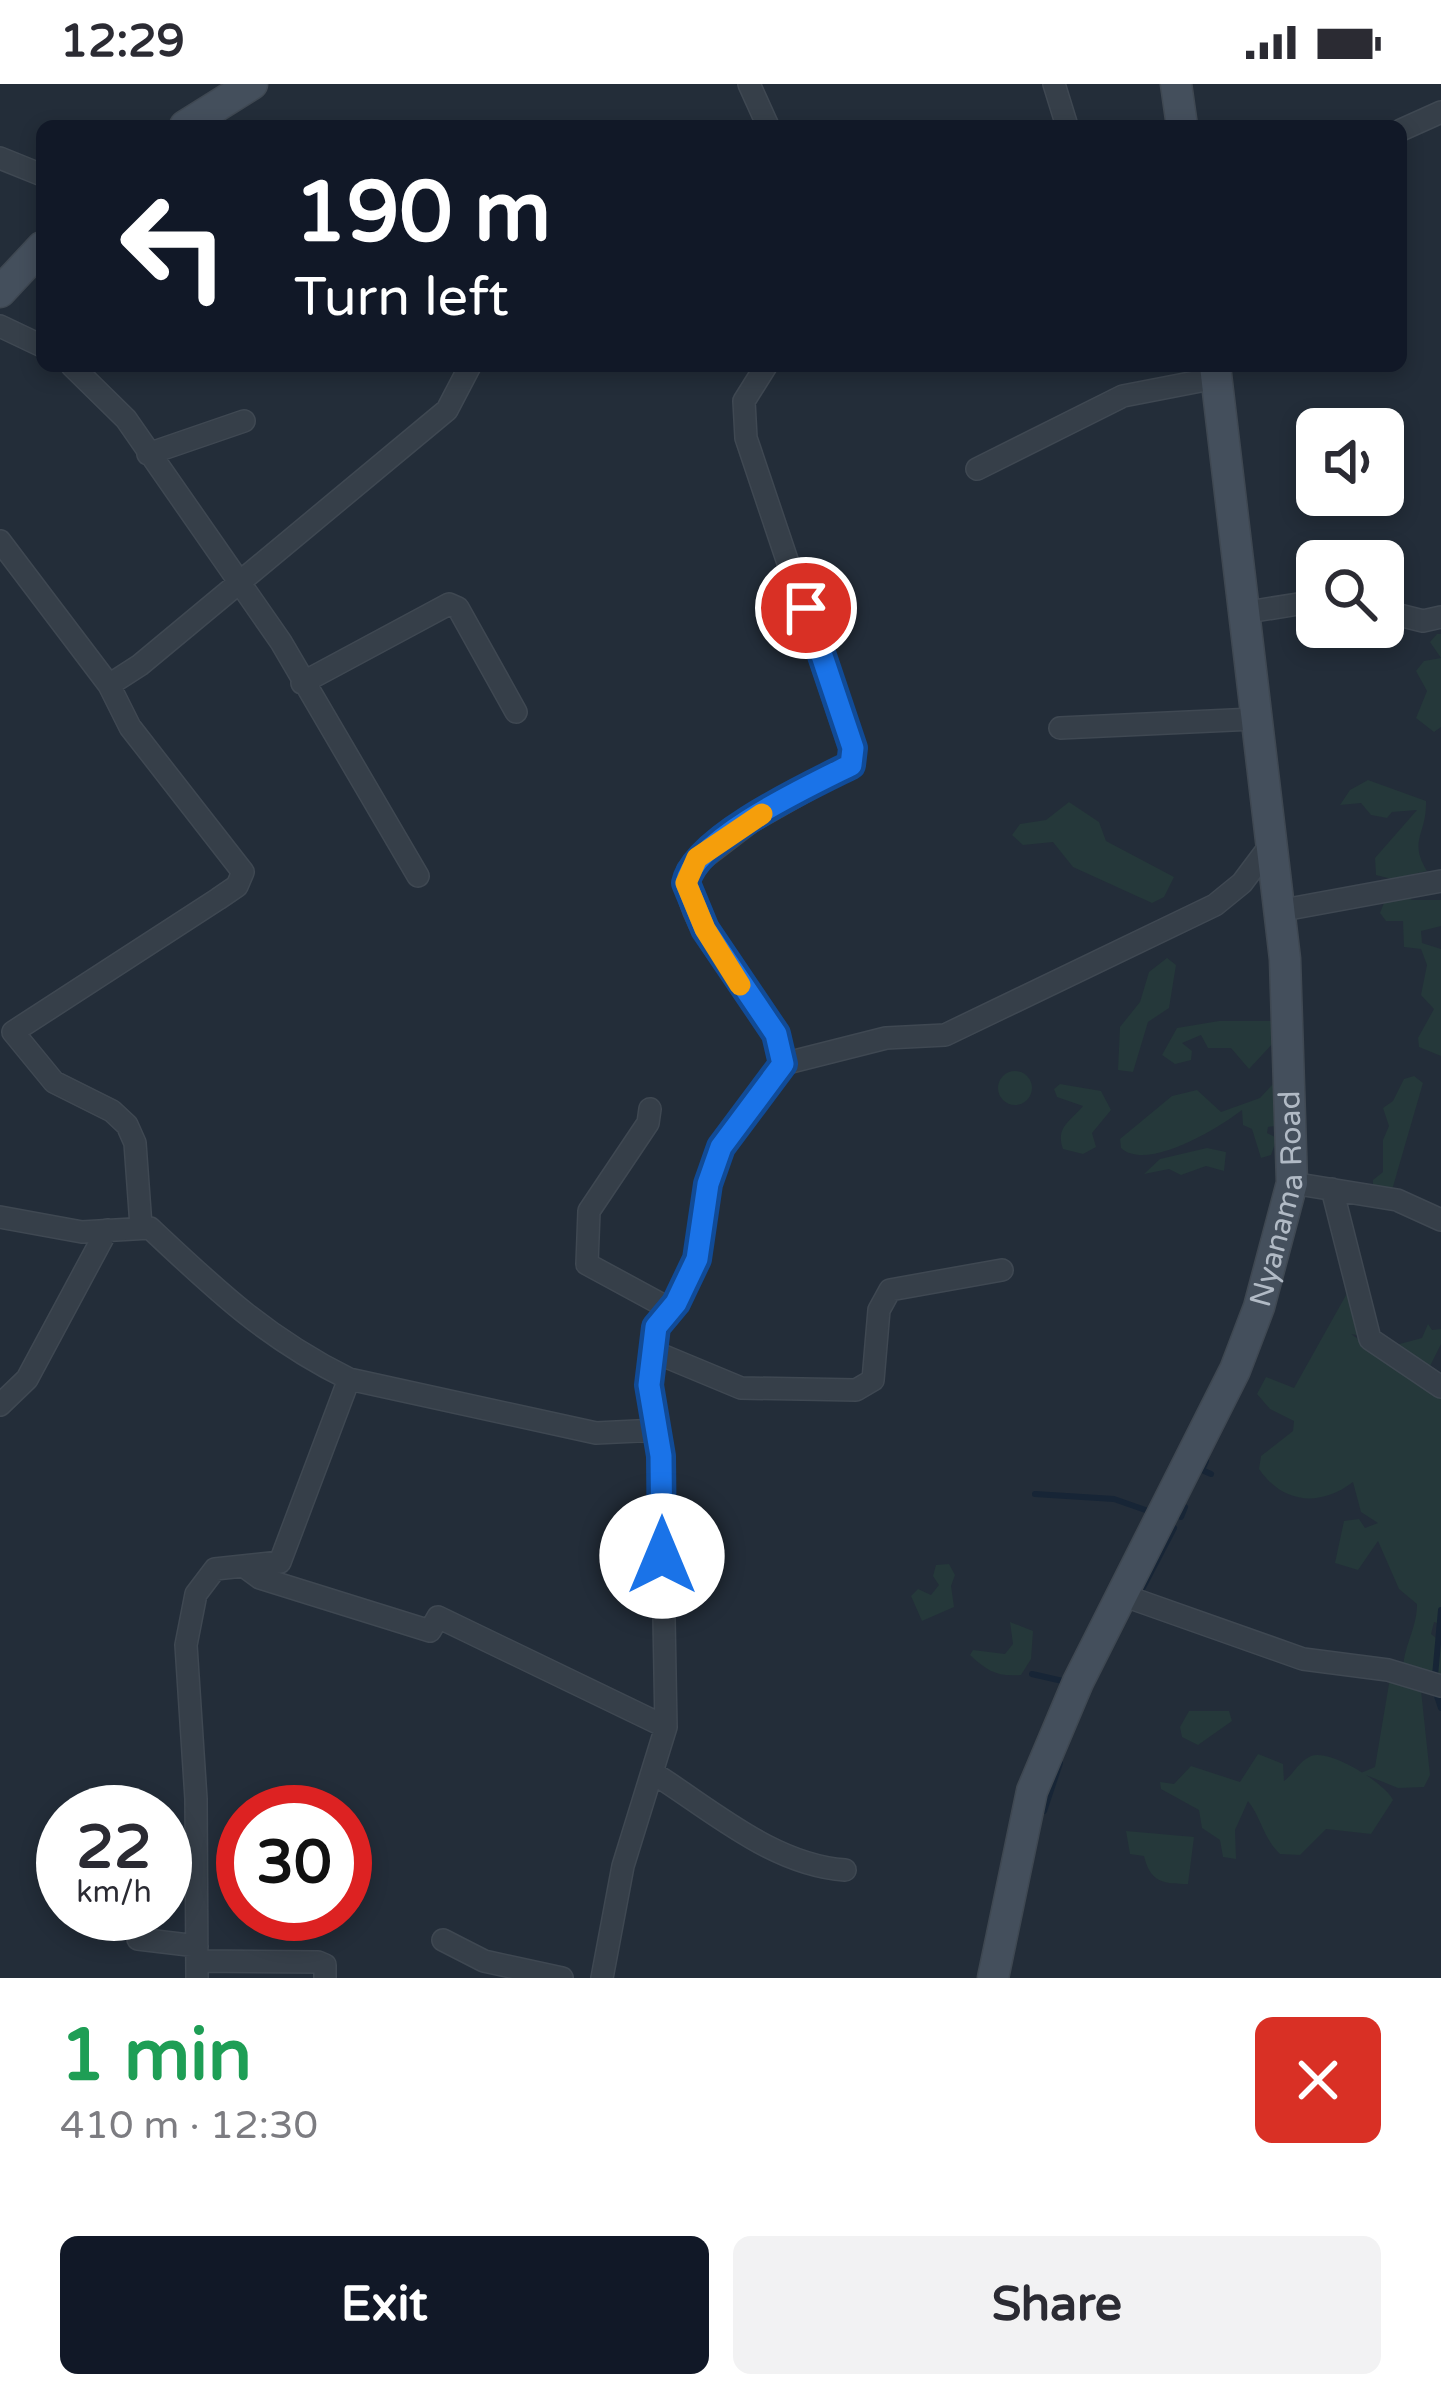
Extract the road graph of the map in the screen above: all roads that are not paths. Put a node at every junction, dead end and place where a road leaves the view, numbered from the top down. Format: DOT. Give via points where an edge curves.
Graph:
graph roads {
  1 [pos="252,84"];
  2 [pos="749,84"];
  3 [pos="1054,84"];
  4 [pos="1176,84"];
  5 [pos="1441,112"];
  6 [pos="195,120"];
  7 [pos="765,120"];
  8 [pos="1065,120"];
  9 [pos="1181,120"];
  10 [pos="1407,127"];
  11 [pos="0,158"];
  12 [pos="36,173"];
  13 [pos="36,253"];
  14 [pos="0,292"];
  15 [pos="0,326"];
  16 [pos="36,343"];
  17 [pos="78,372"];
  18 [pos="467,372"];
  19 [pos="762,372"];
  20 [pos="1216,372"];
  21 [pos="244,421"];
  22 [pos="148,454"];
  23 [pos="977,470"];
  24 [pos="0,542"];
  25 [pos="237,581"];
  26 [pos="1296,605"];
  27 [pos="1242,614"];
  28 [pos="1404,616"];
  29 [pos="1441,617"];
  30 [pos="302,683"];
  31 [pos="109,685"];
  32 [pos="516,712"];
  33 [pos="1254,719"];
  34 [pos="1060,728"];
  35 [pos="1269,847"];
  36 [pos="418,876"];
  37 [pos="1441,881"];
  38 [pos="1278,911"];
  39 [pos="783,1064"];
  40 [pos="650,1109"];
  41 [pos="1292,1183"];
  42 [pos="1332,1189"];
  43 [pos="0,1217"];
  44 [pos="1441,1220"];
  45 [pos="141,1226"];
  46 [pos="107,1230"];
  47 [pos="1002,1270"];
  48 [pos="670,1310"];
  49 [pos="652,1351"];
  50 [pos="349,1379"];
  51 [pos="1441,1387"];
  52 [pos="0,1405"];
  53 [pos="658,1430"];
  54 [pos="242,1565"];
  55 [pos="1122,1595"];
  56 [pos="1441,1686"];
  57 [pos="666,1727"];
  58 [pos="653,1773"];
  59 [pos="845,1870"];
  60 [pos="443,1940"];
  61 [pos="143,1941"];
  62 [pos="197,1962"];
  63 [pos="325,1978"];
  64 [pos="562,1978"];
  65 [pos="602,1978"];
  66 [pos="993,1978"];
  1 -- 6 [label="street"];
  2 -- 7 [label="street"];
  3 -- 8 [label="street"];
  4 -- 9 [label="street"];
  5 -- 10 [label="street"];
  11 -- 12 [label="street"];
  13 -- 14 [label="street"];
  15 -- 16 [label="street"];
  17 -- 22 [label="street"];
  18 -- 25 [label="street" via="447,410"];
  19 -- 39 [label="street" via="744,401 746,438 853,757 697,858 686,883 705,929 776,1034"];
  20 -- 23 [label="street" via="1123,396"];
  20 -- 27 [label="street, Nyanama Road"];
  21 -- 22 [label="street"];
  22 -- 25 [label="street"];
  24 -- 31 [label="street"];
  25 -- 30 [label="street"];
  25 -- 31 [label="street"];
  26 -- 27 [label="street"];
  27 -- 33 [label="street, Nyanama Road"];
  28 -- 29 [label="street"];
  30 -- 32 [label="street" via="449,604"];
  30 -- 36 [label="street"];
  31 -- 45 [label="street" via="130,727 243,872 237,886 202,911 13,1032 54,1082 127,1125"];
  33 -- 34 [label="street"];
  33 -- 35 [label="street, Nyanama Road"];
  35 -- 38 [label="street, Nyanama Road"];
  35 -- 39 [label="street" via="1215,905 945,1035 886,1038"];
  37 -- 38 [label="street"];
  38 -- 41 [label="street, Nyanama Road" via="1293,1079"];
  39 -- 48 [label="street" via="721,1147 697,1259"];
  40 -- 48 [label="street" via="589,1211 587,1264"];
  41 -- 42 [label="street"];
  41 -- 55 [label="street, Nyanama Road" via="1235,1370"];
  42 -- 44 [label="street" via="1397,1200"];
  42 -- 51 [label="street" via="1370,1339"];
  43 -- 46 [label="street"];
  45 -- 46 [label="street"];
  45 -- 50 [label="street" via="261,1329"];
  46 -- 52 [label="street" via="27,1379"];
  47 -- 49 [label="street" via="890,1290 879,1310 873,1380 856,1390 741,1388"];
  48 -- 49 [label="street"];
  49 -- 53 [label="street"];
  50 -- 53 [label="street" via="511,1419 596,1433"];
  50 -- 54 [label="street" via="280,1562"];
  53 -- 57 [label="street"];
  54 -- 57 [label="street" via="375,1618 430,1631 438,1617"];
  54 -- 62 [label="street" via="206,1576 189,1620"];
  55 -- 56 [label="street" via="1303,1659"];
  55 -- 66 [label="street, Nyanama Road" via="1032,1791"];
  57 -- 58 [label="street"];
  58 -- 59 [label="street" via="722,1822 816,1868"];
  58 -- 65 [label="street" via="623,1866"];
  60 -- 64 [label="street" via="484,1961"];
  61 -- 62 [label="street"];
  62 -- 63 [label="street" via="318,1961"];
}
